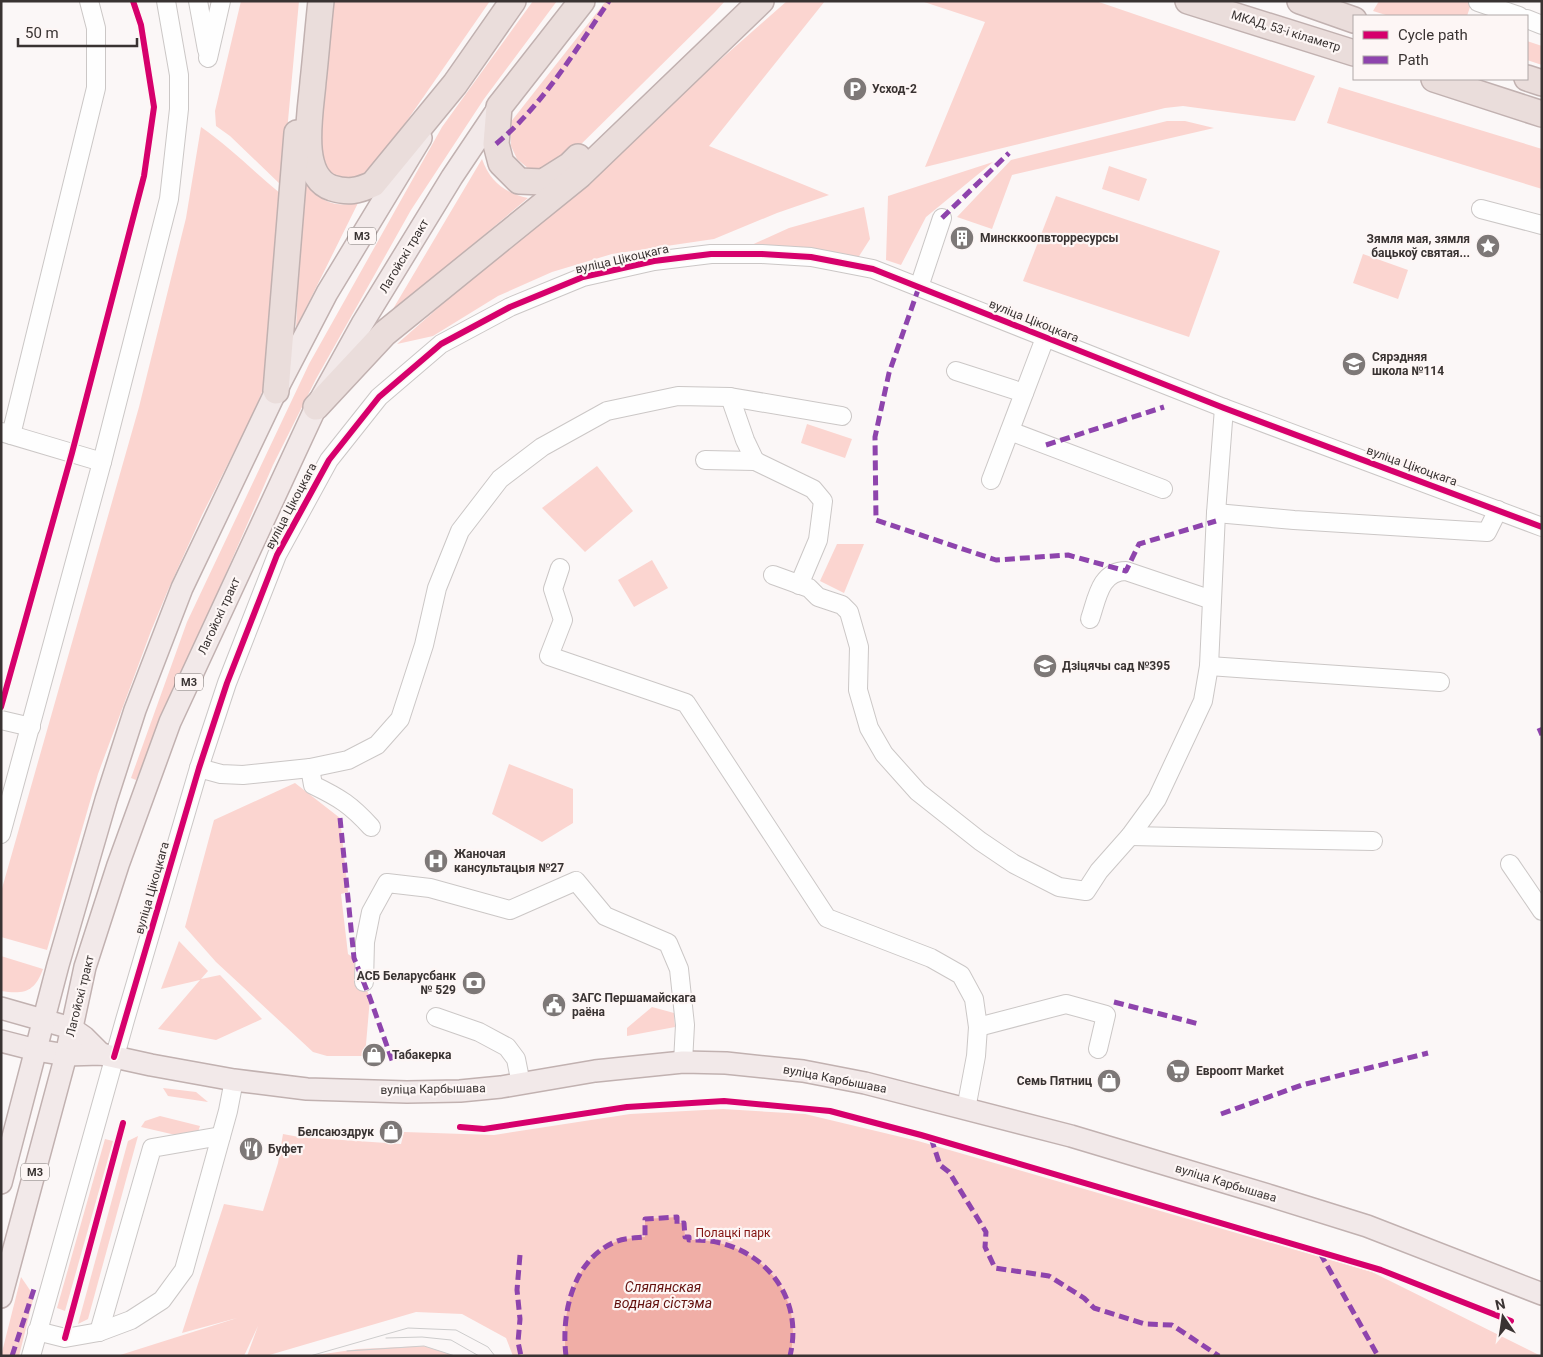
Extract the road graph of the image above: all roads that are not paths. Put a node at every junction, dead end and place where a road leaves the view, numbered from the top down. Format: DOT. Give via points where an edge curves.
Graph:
graph roads {
  1 [pos="89,1"];
  2 [pos="166,1"];
  3 [pos="198,1"];
  4 [pos="221,1"];
  5 [pos="308,1"];
  6 [pos="321,1"];
  7 [pos="512,1"];
  8 [pos="582,1"];
  9 [pos="737,1"];
  10 [pos="761,1"];
  11 [pos="1188,1"];
  12 [pos="1300,1"];
  13 [pos="1478,2"];
  14 [pos="1516,15"];
  15 [pos="1528,19"];
  16 [pos="1353,20"];
  17 [pos="1542,25"];
  18 [pos="1353,53"];
  19 [pos="1528,78"];
  20 [pos="1437,80"];
  21 [pos="1542,83"];
  22 [pos="455,84"];
  23 [pos="499,107"];
  24 [pos="1542,114"];
  25 [pos="1482,209"];
  26 [pos="942,218"];
  27 [pos="1542,225"];
  28 [pos="919,287"];
  29 [pos="1045,338"];
  30 [pos="956,371"];
  31 [pos="276,391"];
  32 [pos="1024,394"];
  33 [pos="730,397"];
  34 [pos="316,407"];
  35 [pos="1224,408"];
  36 [pos="842,416"];
  37 [pos="1010,431"];
  38 [pos="6,433"];
  39 [pos="706,460"];
  40 [pos="755,461"];
  41 [pos="102,462"];
  42 [pos="991,480"];
  43 [pos="1163,489"];
  44 [pos="1498,510"];
  45 [pos="1216,513"];
  46 [pos="1542,527"];
  47 [pos="560,568"];
  48 [pos="773,575"];
  49 [pos="800,585"];
  50 [pos="1212,600"];
  51 [pos="1090,619"];
  52 [pos="1209,666"];
  53 [pos="1440,682"];
  54 [pos="1,720"];
  55 [pos="30,729"];
  56 [pos="199,768"];
  57 [pos="310,768"];
  58 [pos="372,827"];
  59 [pos="1,834"];
  60 [pos="1130,836"];
  61 [pos="1373,841"];
  62 [pos="1510,864"];
  63 [pos="1542,911"];
  64 [pos="364,982"];
  65 [pos="1,1008"];
  66 [pos="436,1018"];
  67 [pos="44,1020"];
  68 [pos="978,1027"];
  69 [pos="71,1028"];
  70 [pos="1,1041"];
  71 [pos="36,1050"];
  72 [pos="1098,1050"];
  73 [pos="66,1055"];
  74 [pos="108,1056"];
  75 [pos="683,1062"];
  76 [pos="234,1080"];
  77 [pos="521,1084"];
  78 [pos="966,1109"];
  79 [pos="221,1136"];
  80 [pos="1,1183"];
  81 [pos="1542,1294"];
  82 [pos="1,1297"];
  83 [pos="37,1331"];
  84 [pos="99,1332"];
  85 [pos="31,1356"];
  1 -- 38 [label="street" via="96,28 96,88"];
  2 -- 41 [label="street" via="179,75 179,108 169,199"];
  3 -- 4 [label="street" via="208,58"];
  5 -- 31 [label="highway"];
  6 -- 22 [label="highway" via="309,149 315,174 326,186 343,192 373,184"];
  7 -- 22 [label="highway, М3"];
  8 -- 23 [label="highway, Лагойскі тракт / М3"];
  9 -- 23 [label="highway" via="570,165 543,182 519,180 501,163 496,144"];
  10 -- 34 [label="highway" via="580,175 385,333"];
  11 -- 18 [label="highway, МКАД, 53-і кіламетр"];
  12 -- 16 [label="highway"];
  13 -- 14 [label="street"];
  15 -- 17 [label="street"];
  19 -- 21 [label="highway"];
  20 -- 24 [label="highway"];
  22 -- 31 [label="main road, М3" via="328,293"];
  23 -- 34 [label="main road, Лагойскі тракт / М3" via="367,316"];
  25 -- 27 [label="street"];
  26 -- 28 [label="street"];
  28 -- 29 [label="street, вуліца Цікоцкага"];
  28 -- 56 [label="street, вуліца Цікоцкага" via="873,269 811,257 711,254 654,261 584,277 510,307 441,344 379,397 329,460 278,555 226,683"];
  29 -- 32 [label="street"];
  29 -- 35 [label="street, вуліца Цікоцкага"];
  30 -- 32 [label="street"];
  31 -- 67 [label="main road, М3" via="182,588 135,710"];
  32 -- 37 [label="street"];
  33 -- 36 [label="street"];
  33 -- 40 [label="street"];
  33 -- 57 [label="street" via="678,396 607,411 542,447 500,480 460,531 437,588 424,645 400,719 377,745 348,760"];
  34 -- 69 [label="main road, Лагойскі тракт / М3" via="170,722 118,865"];
  35 -- 44 [label="street, вуліца Цікоцкага"];
  35 -- 45 [label="street"];
  37 -- 42 [label="street"];
  37 -- 43 [label="street"];
  38 -- 41 [label="street"];
  39 -- 40 [label="street"];
  40 -- 49 [label="street" via="813,489 823,501 818,540"];
  41 -- 55 [label="street"];
  44 -- 45 [label="street" via="1487,532"];
  44 -- 46 [label="street, вуліца Цікоцкага"];
  45 -- 50 [label="street"];
  47 -- 68 [label="street" via="553,589 563,620 549,656 686,703 827,918 931,958 960,975 974,999"];
  48 -- 49 [label="street"];
  49 -- 60 [label="street" via="818,597 842,605 849,612 859,647 858,690 870,728 884,754 918,792 980,841 1014,864 1059,887 1086,891"];
  50 -- 51 [label="street" via="1126,571 1117,571 1103,582"];
  50 -- 52 [label="street"];
  52 -- 53 [label="street"];
  52 -- 60 [label="street" via="1202,702 1157,799"];
  54 -- 55 [label="street"];
  55 -- 59 [label="street"];
  56 -- 57 [label="street" via="243,775"];
  56 -- 74 [label="street, вуліца Цікоцкага"];
  57 -- 58 [label="street" via="313,785 353,808"];
  60 -- 61 [label="street"];
  62 -- 63 [label="street"];
  64 -- 75 [label="street" via="365,942 371,912 387,883 430,888 510,910 576,881 605,916 668,943 679,969 685,1026"];
  65 -- 67 [label="main road"];
  66 -- 77 [label="street" via="479,1032 507,1047 516,1060"];
  67 -- 69 [label="main road"];
  67 -- 71 [label="main road, М3"];
  68 -- 72 [label="street" via="1066,1004 1106,1015"];
  68 -- 78 [label="street"];
  69 -- 73 [label="main road, Лагойскі тракт / М3"];
  69 -- 74 [label="main road"];
  70 -- 71 [label="main road, вуліца Карбышава"];
  71 -- 73 [label="main road, вуліца Карбышава"];
  71 -- 80 [label="main road, М3"];
  73 -- 74 [label="main road, вуліца Карбышава"];
  73 -- 82 [label="main road, Лагойскі тракт / М3"];
  74 -- 76 [label="main road, вуліца Карбышава"];
  74 -- 83 [label="street, вуліца Цікоцкага"];
  75 -- 77 [label="main road, вуліца Карбышава" via="595,1071"];
  75 -- 78 [label="main road, вуліца Карбышава" via="803,1071"];
  76 -- 77 [label="main road, вуліца Карбышава" via="307,1089 407,1092 460,1091"];
  76 -- 79 [label="street"];
  78 -- 81 [label="main road, вуліца Карбышава" via="1071,1136 1368,1226"];
  79 -- 84 [label="street" via="184,1270 162,1300 131,1320"];
  79 -- 84 [label="street" via="152,1148"];
  83 -- 84 [label="street" via="65,1338"];
  83 -- 85 [label="street, вуліца Цікоцкага"];
}
